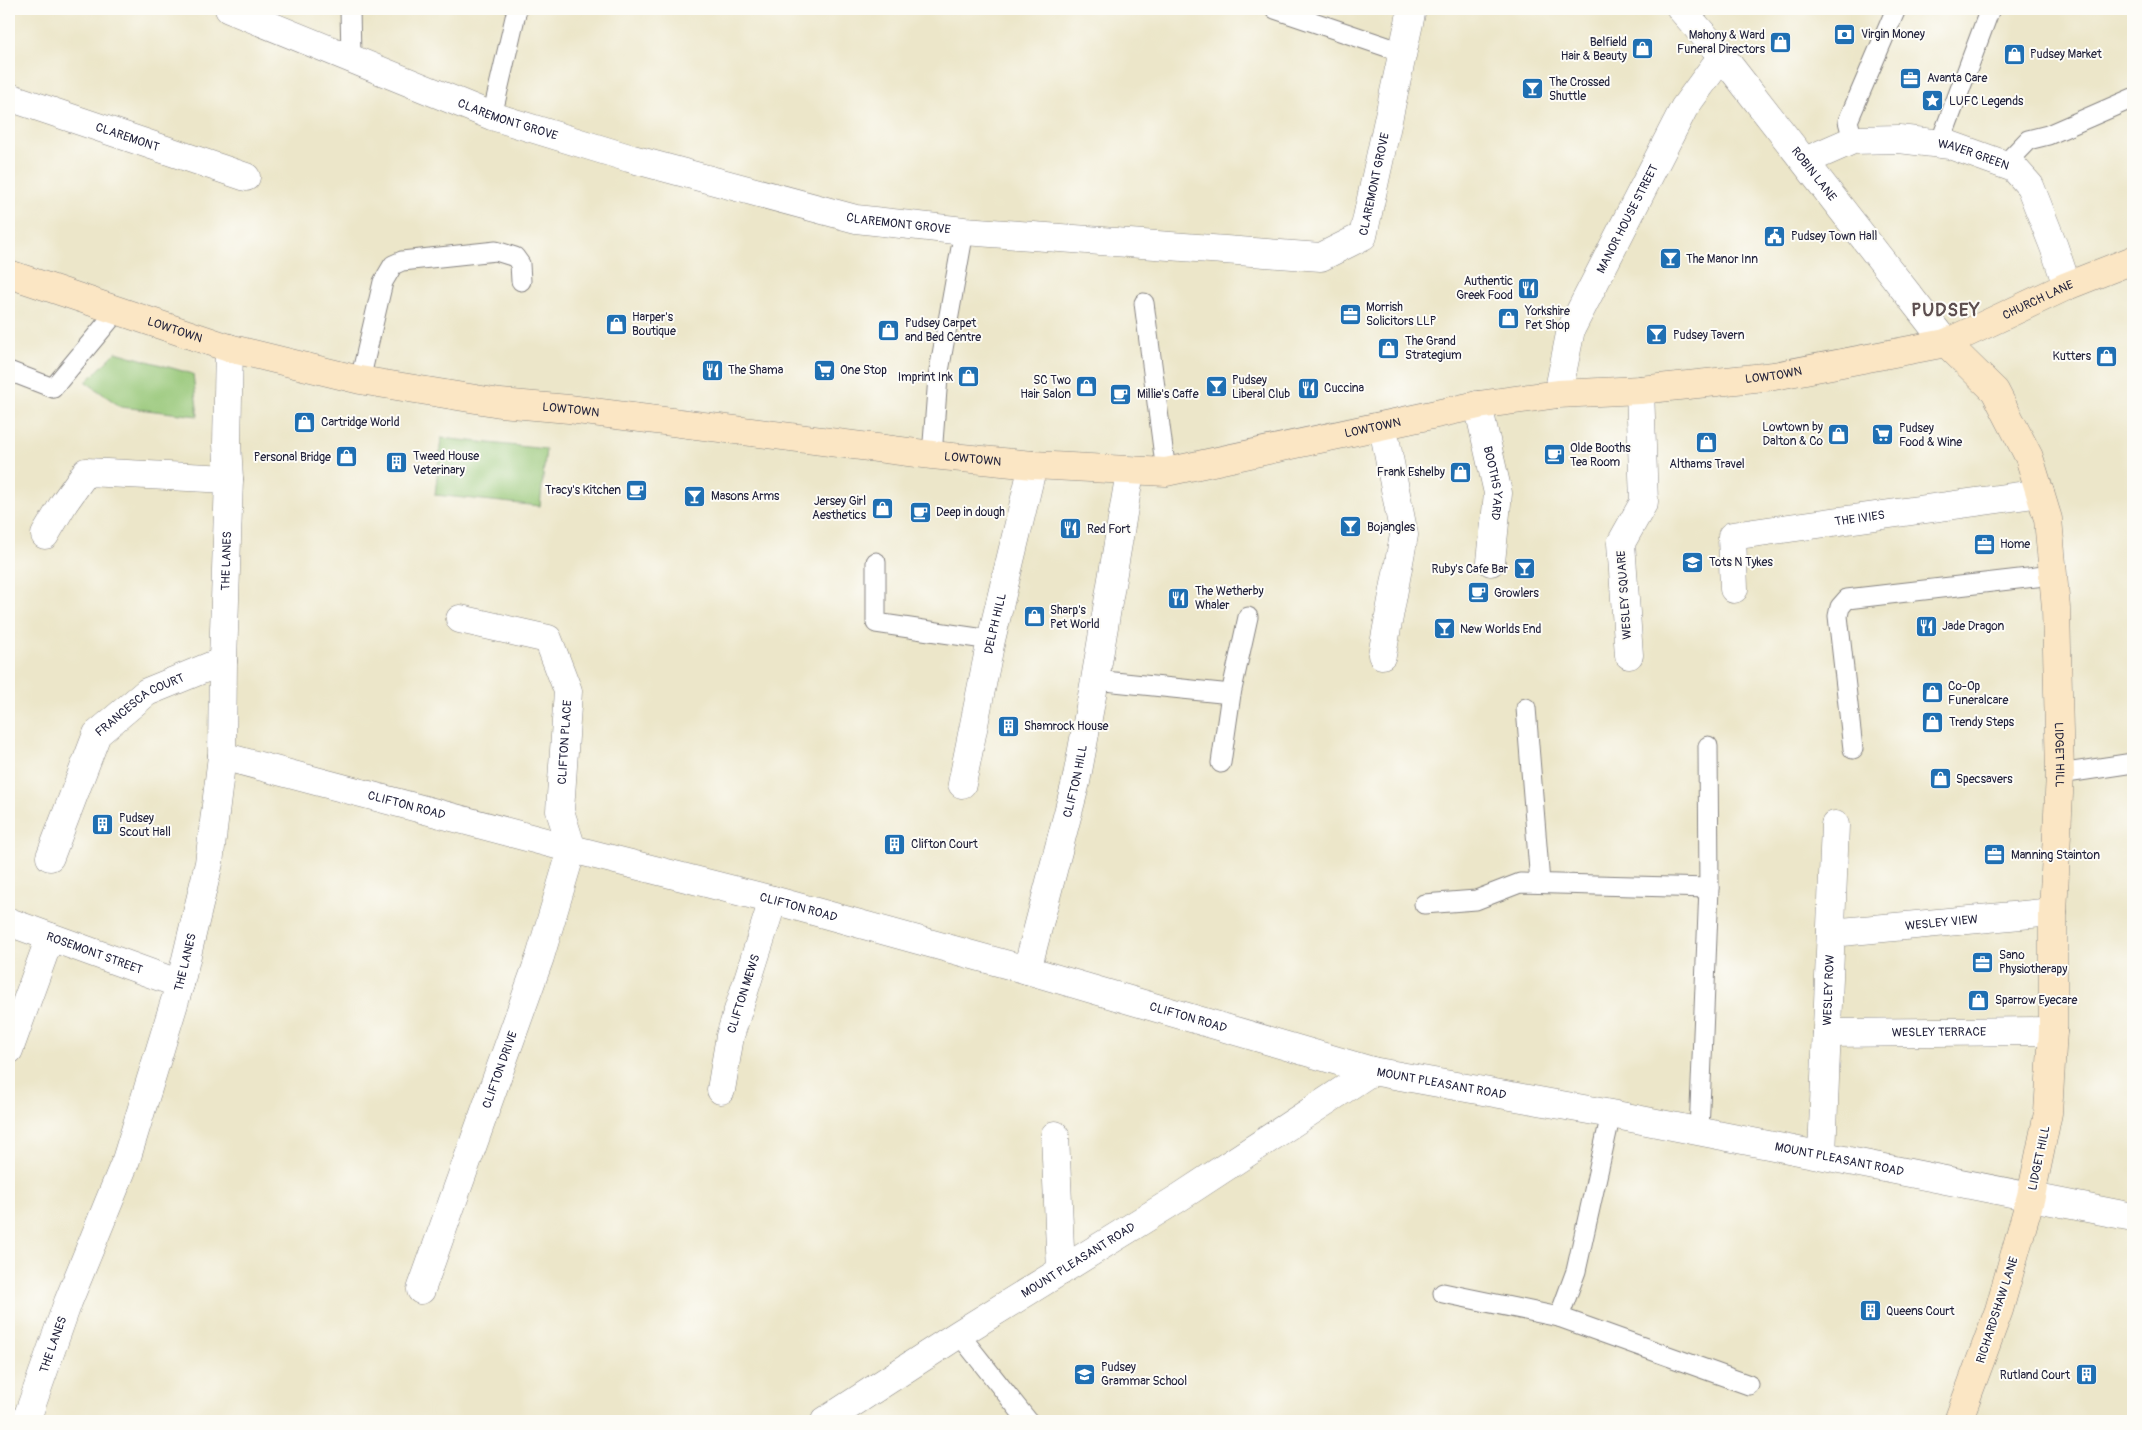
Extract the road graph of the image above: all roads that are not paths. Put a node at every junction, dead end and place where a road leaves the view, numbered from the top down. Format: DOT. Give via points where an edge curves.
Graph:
graph roads {
  1 [pos="229,9"];
  2 [pos="350,9"];
  3 [pos="517,9"];
  4 [pos="1275,9"];
  5 [pos="1412,9"];
  6 [pos="1681,9"];
  7 [pos="1896,9"];
  8 [pos="1990,9"];
  9 [pos="1402,52"];
  10 [pos="1722,56"];
  11 [pos="351,57"];
  12 [pos="9,97"];
  13 [pos="2133,98"];
  14 [pos="492,116"];
  15 [pos="1853,140"];
  16 [pos="1940,143"];
  17 [pos="1805,161"];
  18 [pos="2004,165"];
  19 [pos="246,177"];
  20 [pos="964,230"];
  21 [pos="2133,260"];
  22 [pos="9,274"];
  23 [pos="521,281"];
  24 [pos="2068,286"];
  25 [pos="1144,303"];
  26 [pos="117,311"];
  27 [pos="1946,343"];
  28 [pos="229,348"];
  29 [pos="9,371"];
  30 [pos="360,380"];
  31 [pos="1640,390"];
  32 [pos="1558,394"];
  33 [pos="1478,405"];
  34 [pos="1383,427"];
  35 [pos="932,456"];
  36 [pos="1033,466"];
  37 [pos="1130,472"];
  38 [pos="1166,472"];
  39 [pos="228,479"];
  40 [pos="2040,493"];
  41 [pos="45,535"];
  42 [pos="876,562"];
  43 [pos="1490,562"];
  44 [pos="2052,575"];
  45 [pos="1734,589"];
  46 [pos="1248,617"];
  47 [pos="460,619"];
  48 [pos="991,640"];
  49 [pos="1382,655"];
  50 [pos="1629,655"];
  51 [pos="222,661"];
  52 [pos="1095,680"];
  53 [pos="1231,694"];
  54 [pos="1526,708"];
  55 [pos="1708,746"];
  56 [pos="1853,750"];
  57 [pos="222,756"];
  58 [pos="1221,763"];
  59 [pos="2133,763"];
  60 [pos="2060,774"];
  61 [pos="962,784"];
  62 [pos="1835,825"];
  63 [pos="572,849"];
  64 [pos="50,858"];
  65 [pos="1540,883"];
  66 [pos="1709,888"];
  67 [pos="773,900"];
  68 [pos="1424,904"];
  69 [pos="2053,912"];
  70 [pos="9,922"];
  71 [pos="1831,933"];
  72 [pos="50,937"];
  73 [pos="1027,970"];
  74 [pos="180,984"];
  75 [pos="2053,1031"];
  76 [pos="1827,1034"];
  77 [pos="9,1050"];
  78 [pos="1372,1071"];
  79 [pos="721,1090"];
  80 [pos="1611,1114"];
  81 [pos="1699,1132"];
  82 [pos="1056,1135"];
  83 [pos="1822,1155"];
  84 [pos="2031,1196"];
  85 [pos="2133,1217"];
  86 [pos="1062,1271"];
  87 [pos="421,1290"];
  88 [pos="1443,1293"];
  89 [pos="1559,1317"];
  90 [pos="959,1334"];
  91 [pos="1749,1385"];
  92 [pos="26,1421"];
  93 [pos="825,1421"];
  94 [pos="1028,1421"];
  95 [pos="1958,1421"];
  1 -- 11 [label="street, CLAREMONT GROVE"];
  2 -- 11 [label="lane"];
  3 -- 14 [label="lane"];
  4 -- 9 [label="lane"];
  5 -- 9 [label="street, CLAREMONT GROVE"];
  6 -- 10 [label="street, ROBIN LANE"];
  7 -- 15 [label="lane" via="1848,121"];
  8 -- 16 [label="lane"];
  9 -- 20 [label="street, CLAREMONT GROVE" via="1364,236 1321,257"];
  10 -- 17 [label="street, ROBIN LANE"];
  10 -- 32 [label="street, MANOR HOUSE STREET" via="1684,108 1571,328"];
  11 -- 14 [label="street, CLAREMONT GROVE"];
  12 -- 19 [label="street, CLAREMONT"];
  13 -- 18 [label="lane" via="2028,140"];
  14 -- 20 [label="street, CLAREMONT GROVE" via="629,158 856,219"];
  15 -- 16 [label="street, WAVER GREEN"];
  15 -- 17 [label="street, WAVER GREEN"];
  16 -- 18 [label="street, WAVER GREEN"];
  17 -- 27 [label="street, ROBIN LANE"];
  18 -- 24 [label="street, WAVER GREEN" via="2014,168 2030,186"];
  20 -- 35 [label="lane" via="938,377"];
  21 -- 24 [label="main road, CHURCH LANE"];
  22 -- 26 [label="main road, LOWTOWN"];
  23 -- 30 [label="lane" via="520,264 515,256 496,250 402,261 393,265 384,282"];
  24 -- 27 [label="main road, CHURCH LANE"];
  25 -- 38 [label="lane"];
  26 -- 28 [label="main road, LOWTOWN"];
  26 -- 29 [label="lane" via="53,388"];
  27 -- 31 [label="main road, LOWTOWN" via="1774,376"];
  27 -- 40 [label="main road, LIDGET HILL" via="1995,391 2029,457"];
  28 -- 30 [label="main road, LOWTOWN"];
  28 -- 39 [label="street, THE LANES"];
  30 -- 35 [label="main road, LOWTOWN" via="500,403"];
  31 -- 32 [label="main road, LOWTOWN"];
  31 -- 50 [label="street, WESLEY SQUARE" via="1644,502 1621,543"];
  32 -- 33 [label="main road, LOWTOWN"];
  33 -- 34 [label="main road, LOWTOWN"];
  33 -- 43 [label="street, BOOTHS YARD" via="1498,493"];
  34 -- 38 [label="main road, LOWTOWN"];
  34 -- 49 [label="street" via="1404,535"];
  35 -- 36 [label="main road, LOWTOWN"];
  36 -- 37 [label="main road, LOWTOWN"];
  36 -- 48 [label="street, DELPH HILL"];
  37 -- 38 [label="main road, LOWTOWN"];
  37 -- 52 [label="street, CLIFTON HILL"];
  39 -- 41 [label="street" via="86,472"];
  39 -- 51 [label="street, THE LANES"];
  40 -- 44 [label="main road, LIDGET HILL" via="2048,519"];
  40 -- 45 [label="street, THE IVIES" via="1732,536"];
  42 -- 48 [label="lane" via="876,623"];
  44 -- 56 [label="lane" via="1846,599 1838,616"];
  44 -- 60 [label="main road, LIDGET HILL" via="2056,608"];
  46 -- 53 [label="lane"];
  47 -- 63 [label="street, CLIFTON PLACE" via="548,639 568,691 560,811"];
  48 -- 61 [label="street, DELPH HILL"];
  51 -- 57 [label="street, THE LANES"];
  51 -- 64 [label="street, FRANCESCA COURT" via="147,692 97,734"];
  52 -- 53 [label="lane"];
  52 -- 73 [label="street, CLIFTON HILL" via="1074,791"];
  53 -- 58 [label="lane"];
  54 -- 65 [label="lane"];
  55 -- 66 [label="lane"];
  57 -- 63 [label="street, CLIFTON ROAD"];
  57 -- 74 [label="street, THE LANES" via="209,863"];
  59 -- 60 [label="lane"];
  60 -- 69 [label="main road, LIDGET HILL"];
  62 -- 71 [label="street, WESLEY ROW"];
  63 -- 67 [label="street, CLIFTON ROAD"];
  63 -- 87 [label="street, CLIFTON DRIVE" via="540,957"];
  65 -- 66 [label="lane"];
  65 -- 68 [label="lane" via="1520,883 1476,900"];
  66 -- 81 [label="lane"];
  67 -- 73 [label="street, CLIFTON ROAD"];
  67 -- 79 [label="street, CLIFTON MEWS" via="730,1036"];
  69 -- 71 [label="street, WESLEY VIEW"];
  69 -- 75 [label="main road, LIDGET HILL"];
  70 -- 72 [label="street, ROSEMONT STREET"];
  71 -- 76 [label="street, WESLEY ROW"];
  72 -- 74 [label="street, ROSEMONT STREET"];
  72 -- 77 [label="street"];
  73 -- 78 [label="street, CLIFTON ROAD"];
  74 -- 92 [label="street, THE LANES" via="126,1160 68,1302"];
  75 -- 76 [label="street, WESLEY TERRACE"];
  75 -- 84 [label="main road, LIDGET HILL" via="2048,1113"];
  76 -- 83 [label="street, WESLEY ROW"];
  78 -- 80 [label="street, MOUNT PLEASANT ROAD"];
  78 -- 86 [label="street, MOUNT PLEASANT ROAD"];
  80 -- 81 [label="street, MOUNT PLEASANT ROAD"];
  80 -- 89 [label="lane" via="1576,1271"];
  81 -- 83 [label="street, MOUNT PLEASANT ROAD"];
  82 -- 86 [label="street"];
  83 -- 84 [label="street, MOUNT PLEASANT ROAD"];
  84 -- 85 [label="street, MOUNT PLEASANT ROAD"];
  84 -- 95 [label="main road, RICHARDSHAW LANE" via="1999,1310"];
  86 -- 90 [label="street, MOUNT PLEASANT ROAD"];
  88 -- 89 [label="lane"];
  89 -- 91 [label="lane"];
  90 -- 93 [label="street, MOUNT PLEASANT ROAD"];
  90 -- 94 [label="lane"];
}
